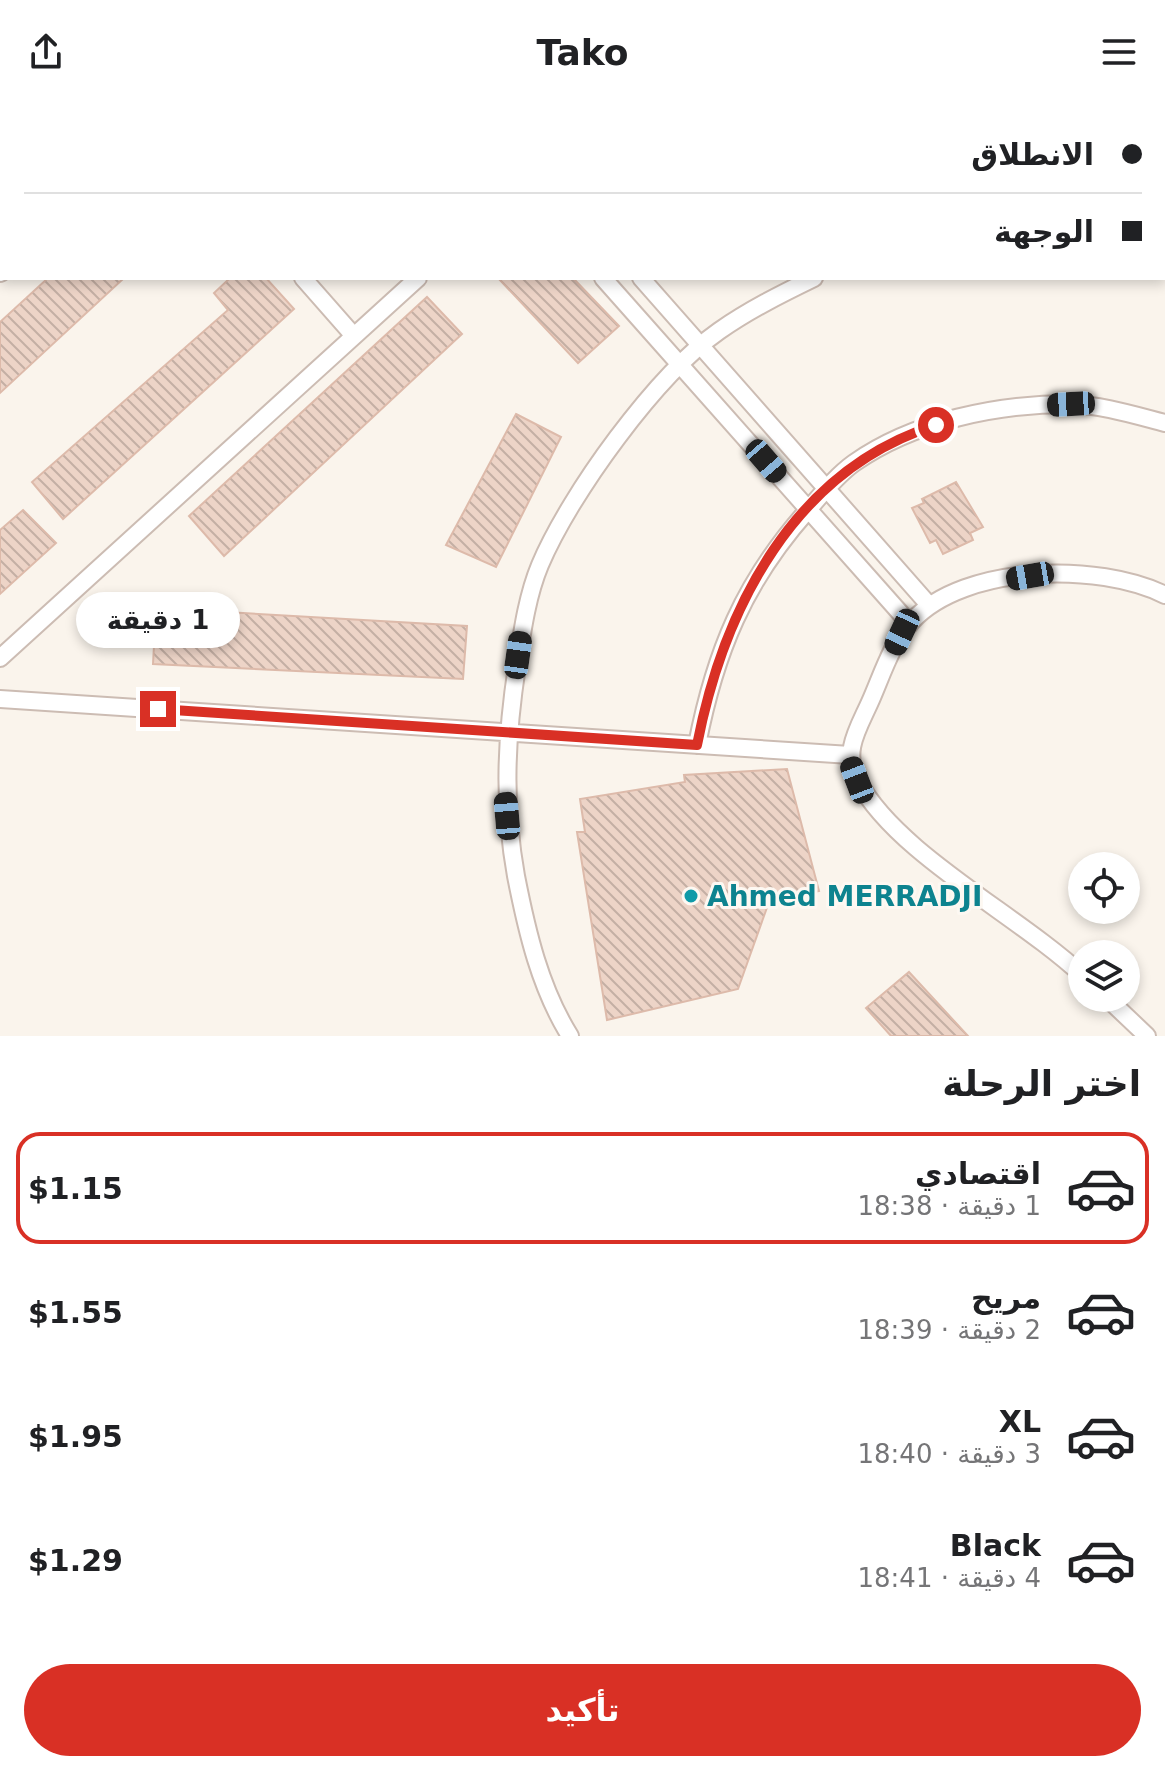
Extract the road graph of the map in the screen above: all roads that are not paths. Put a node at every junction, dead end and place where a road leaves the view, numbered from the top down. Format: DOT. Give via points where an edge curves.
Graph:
graph roads {
  1 [pos="305,280"];
  2 [pos="416,280"];
  3 [pos="605,280"];
  4 [pos="643,280"];
  5 [pos="810,280"];
  6 [pos="354,336"];
  7 [pos="702,346"];
  8 [pos="681,365"];
  9 [pos="1165,423"];
  10 [pos="827,488"];
  11 [pos="809,509"];
  12 [pos="1165,595"];
  13 [pos="929,605"];
  14 [pos="910,624"];
  15 [pos="0,658"];
  16 [pos="0,699"];
  17 [pos="507,732"];
  18 [pos="697,745"];
  19 [pos="850,755"];
  20 [pos="1068,962"];
  21 [pos="1122,1012"];
  22 [pos="570,1036"];
  23 [pos="1147,1036"];
  1 -- 6 [label="street"];
  2 -- 6 [label="street"];
  3 -- 8 [label="street"];
  4 -- 7 [label="street"];
  5 -- 7 [label="street" via="764,302"];
  6 -- 15 [label="street"];
  7 -- 8 [label="street"];
  7 -- 10 [label="street"];
  8 -- 11 [label="street"];
  8 -- 17 [label="street" via="613,446 539,566 522,630"];
  9 -- 10 [label="street" via="1071,404 964,416 908,434 853,463"];
  10 -- 11 [label="street"];
  10 -- 13 [label="street"];
  11 -- 14 [label="street"];
  11 -- 18 [label="street" via="752,582 723,643"];
  12 -- 13 [label="street" via="1122,579 1084,573 971,586"];
  13 -- 14 [label="street"];
  14 -- 19 [label="street"];
  16 -- 17 [label="street"];
  17 -- 18 [label="street"];
  17 -- 22 [label="street" via="505,793 522,904 550,998"];
  18 -- 19 [label="street"];
  19 -- 20 [label="street" via="874,808 905,838"];
  21 -- 23 [label="street"];
}
